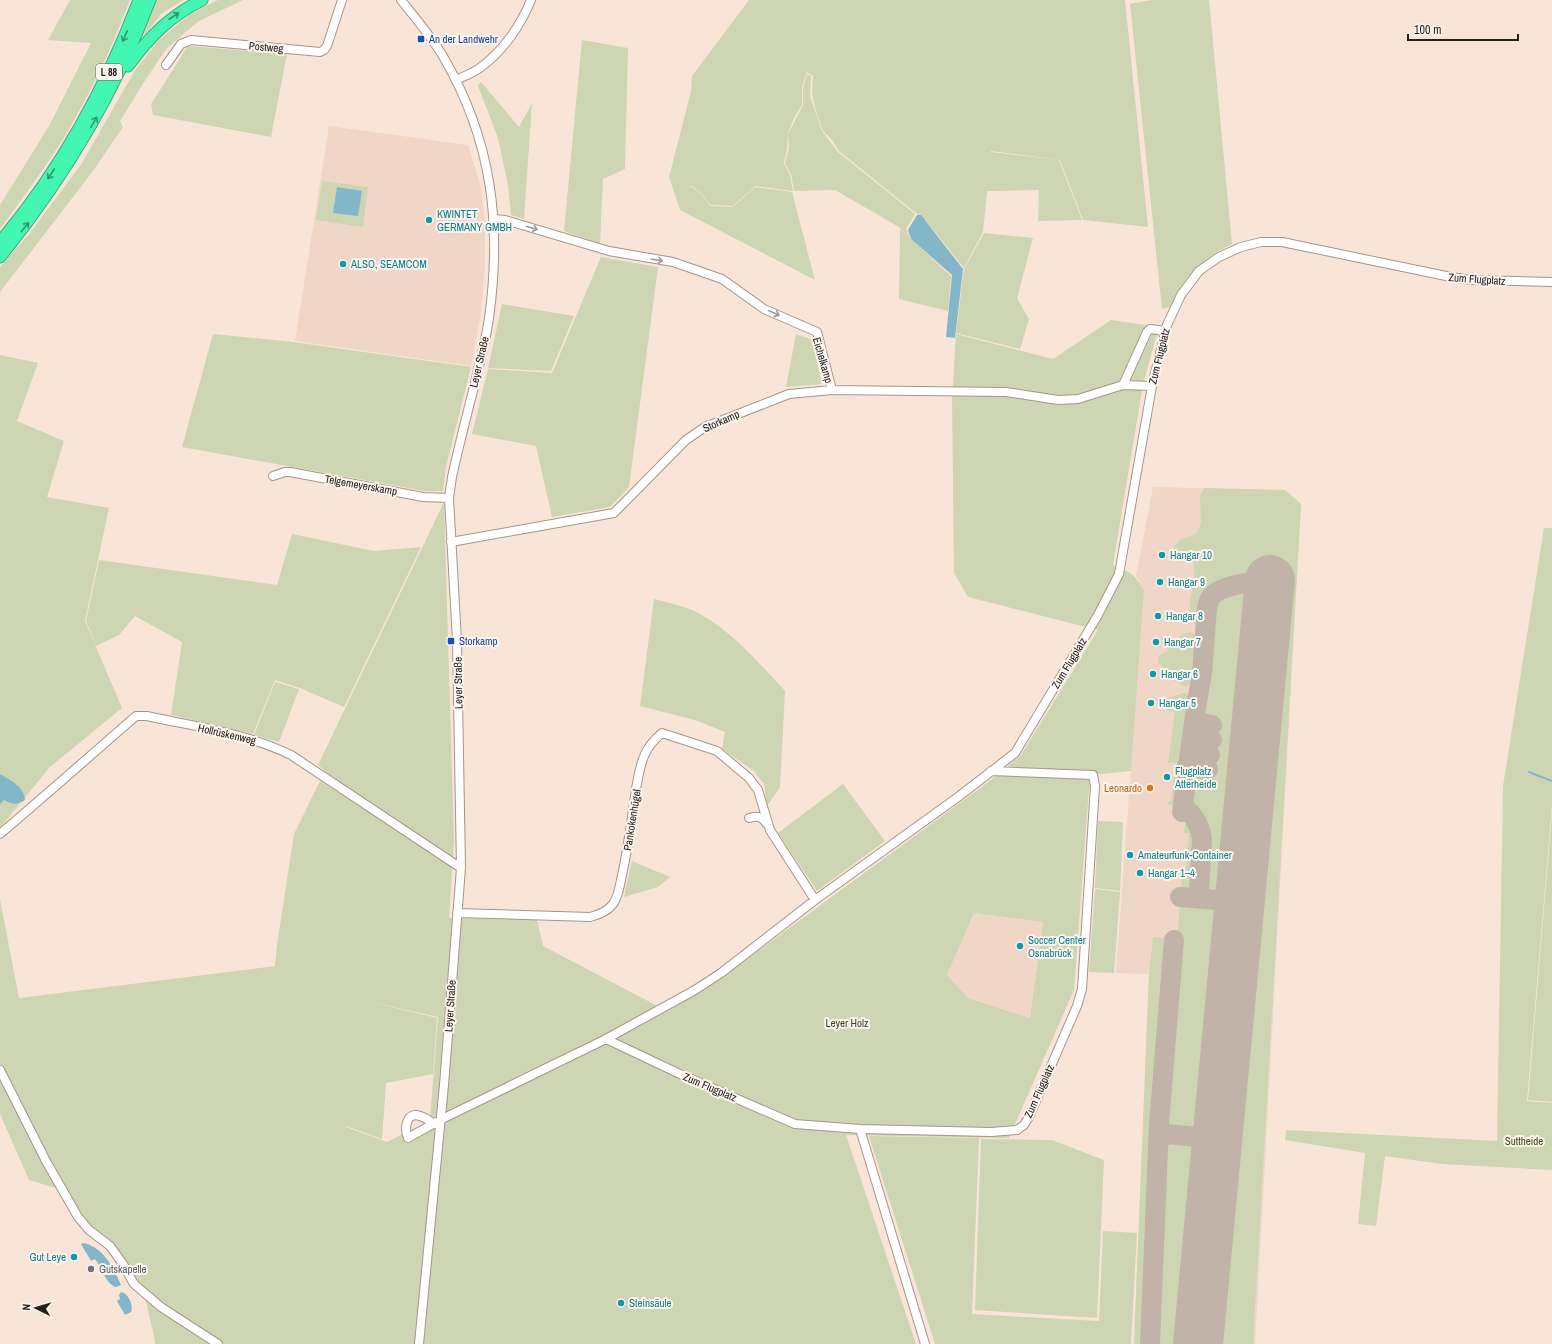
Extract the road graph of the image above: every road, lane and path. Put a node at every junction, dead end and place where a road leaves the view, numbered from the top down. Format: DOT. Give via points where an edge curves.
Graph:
graph roads {
  1 [pos="139,0"];
  2 [pos="150,0"];
  3 [pos="202,0"];
  4 [pos="342,0"];
  5 [pos="401,0"];
  6 [pos="531,0"];
  7 [pos="166,65"];
  8 [pos="456,80"];
  9 [pos="112,88"];
  10 [pos="494,219"];
  11 [pos="0,242"];
  12 [pos="0,257"];
  13 [pos="1552,282"];
  14 [pos="1166,331"];
  15 [pos="1123,385"];
  16 [pos="1152,386"];
  17 [pos="832,390"];
  18 [pos="273,476"];
  19 [pos="449,498"];
  20 [pos="450,542"];
  21 [pos="991,771"];
  22 [pos="749,818"];
  23 [pos="767,824"];
  24 [pos="0,834"];
  25 [pos="461,868"];
  26 [pos="815,900"];
  27 [pos="457,913"];
  28 [pos="606,1039"];
  29 [pos="0,1070"];
  30 [pos="437,1122"];
  31 [pos="860,1129"];
  32 [pos="218,1344"];
  33 [pos="419,1344"];
  34 [pos="925,1344"];
  1 -- 11 [label="highway, L 88, one-way" via="111,69 72,141 24,214"];
  2 -- 9 [label="highway, L 88"];
  9 -- 3 [label="highway, one-way" via="143,46 168,20"];
  4 -- 7 [label="street, Postweg" via="327,46 320,52 190,40 181,44"];
  5 -- 8 [label="street, Leyer Straße" via="429,35"];
  6 -- 8 [label="street" via="521,22 503,46 481,68"];
  8 -- 10 [label="street, Leyer Straße" via="476,128 487,164"];
  12 -- 9 [label="highway, L 88, one-way" via="30,220 74,155"];
  10 -- 17 [label="street, Eichelkamp, one-way" via="505,220 609,252 673,262 722,279 764,309 817,332"];
  10 -- 19 [label="street, Leyer Straße" via="494,265 489,319"];
  13 -- 14 [label="street, Zum Flugplatz" via="1451,278 1282,242 1261,242 1241,247 1219,257 1199,271 1181,295"];
  14 -- 15 [label="street" via="1150,329 1147,332"];
  14 -- 16 [label="street, Zum Flugplatz"];
  15 -- 16 [label="street, Eichelkamp"];
  15 -- 17 [label="street, Eichelkamp" via="1078,399 1058,400 1006,392"];
  16 -- 21 [label="street, Zum Flugplatz" via="1119,574 1098,615 1015,753"];
  17 -- 20 [label="street, Storkamp" via="789,394 705,427 686,440 614,513"];
  18 -- 19 [label="street, Telgemeyerskamp" via="290,472 423,497"];
  19 -- 20 [label="street, Leyer Straße"];
  20 -- 25 [label="street, Leyer Straße" via="457,641"];
  21 -- 26 [label="street, Zum Flugplatz"];
  21 -- 31 [label="street, Zum Flugplatz" via="1093,775 1095,786 1083,981 1077,1006 1028,1117 1024,1125 1017,1130 992,1132"];
  22 -- 23 [label="street" via="763,818"];
  23 -- 26 [label="street, Pankokenhügel"];
  23 -- 27 [label="street, Pankokenhügel" via="758,790 740,770 717,751 662,733 644,755 626,860 617,896 608,909 595,916"];
  24 -- 25 [label="street, Hollrüskenweg" via="136,716 148,716 234,735 270,745 291,755"];
  25 -- 27 [label="street, Leyer Straße"];
  26 -- 28 [label="street, Zum Flugplatz" via="721,973"];
  27 -- 30 [label="street, Leyer Straße" via="444,1085"];
  28 -- 30 [label="street, Zum Flugplatz"];
  28 -- 31 [label="street, Zum Flugplatz" via="795,1124"];
  29 -- 32 [label="street" via="78,1217 89,1230 110,1246 134,1284 161,1307"];
  30 -- 33 [label="street, Leyer Straße"];
  31 -- 34 [label="street"];
}
